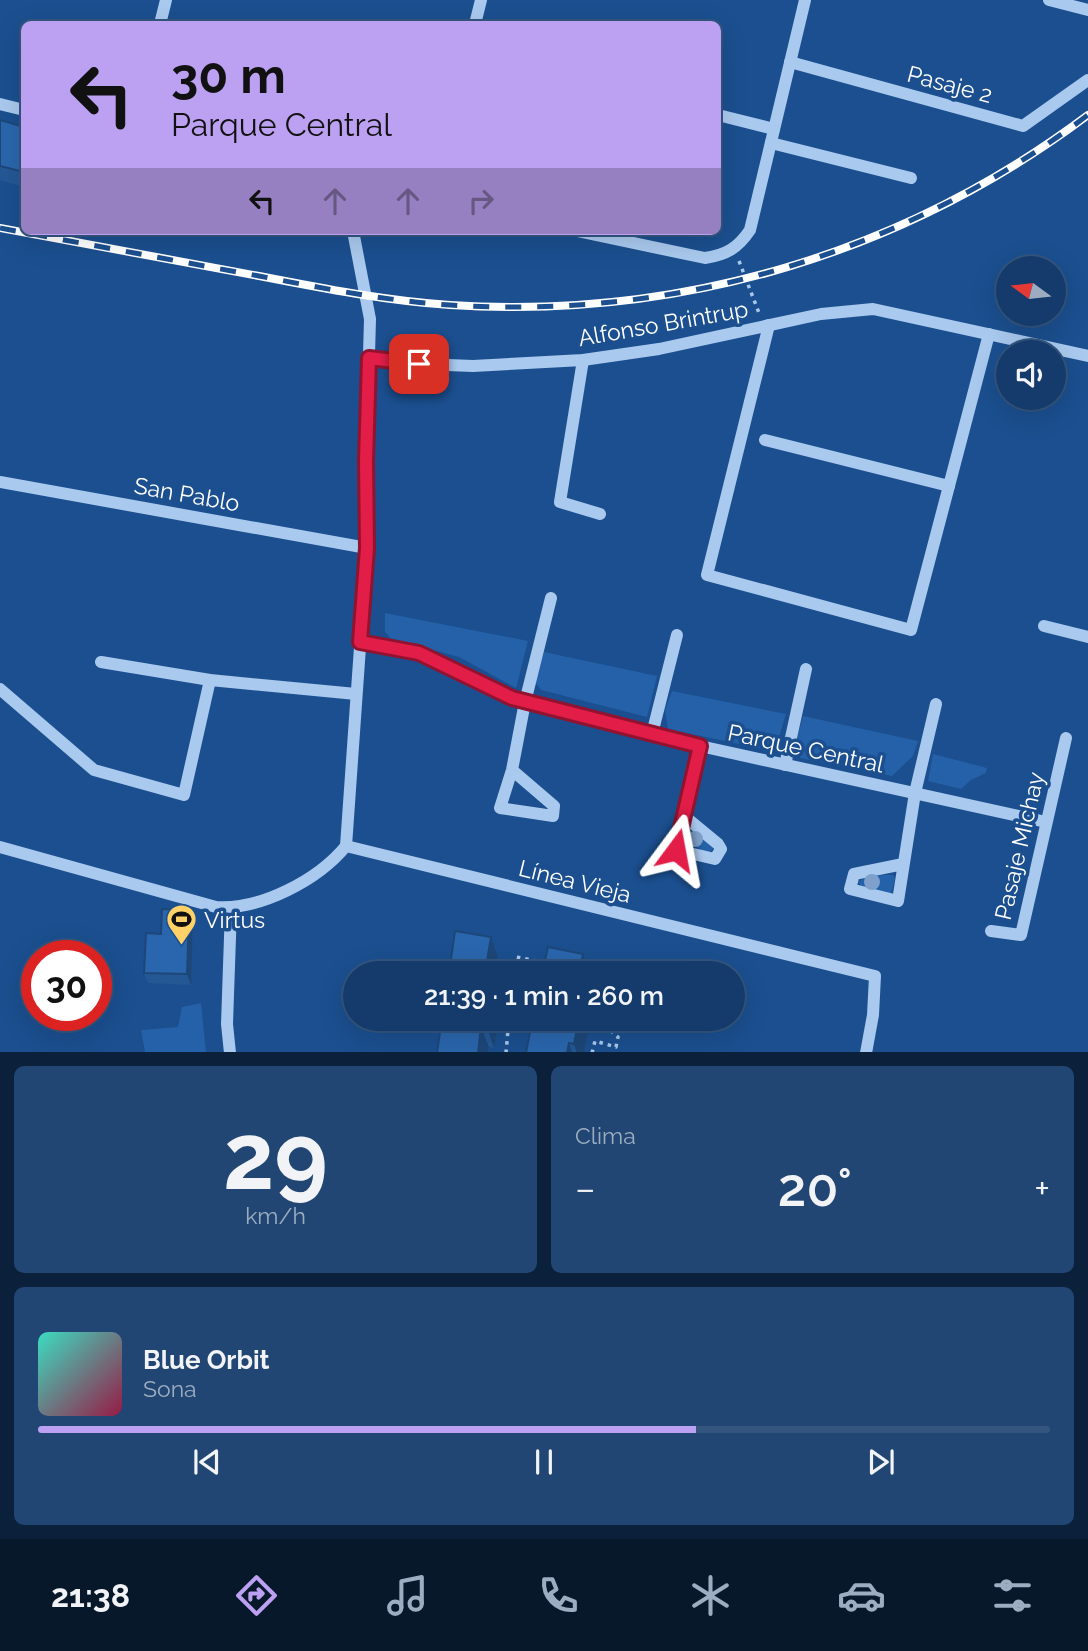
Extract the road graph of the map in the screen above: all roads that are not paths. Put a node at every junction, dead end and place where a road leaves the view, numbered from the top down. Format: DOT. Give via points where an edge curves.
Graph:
graph roads {
  1 [pos="166,0"];
  2 [pos="481,0"];
  3 [pos="805,0"];
  4 [pos="1049,0"];
  5 [pos="1088,10"];
  6 [pos="161,21"];
  7 [pos="476,21"];
  8 [pos="790,61"];
  9 [pos="1088,80"];
  10 [pos="0,104"];
  11 [pos="21,109"];
  12 [pos="721,116"];
  13 [pos="774,129"];
  14 [pos="771,143"];
  15 [pos="911,178"];
  16 [pos="354,235"];
  17 [pos="596,235"];
  18 [pos="767,326"];
  19 [pos="989,334"];
  20 [pos="1088,356"];
  21 [pos="369,358"];
  22 [pos="583,360"];
  23 [pos="765,440"];
  24 [pos="0,482"];
  25 [pos="949,486"];
  26 [pos="600,514"];
  27 [pos="367,548"];
  28 [pos="551,598"];
  29 [pos="1044,626"];
  30 [pos="677,635"];
  31 [pos="1088,636"];
  32 [pos="360,642"];
  33 [pos="101,662"];
  34 [pos="806,669"];
  35 [pos="210,680"];
  36 [pos="0,689"];
  37 [pos="356,694"];
  38 [pos="526,702"];
  39 [pos="936,704"];
  40 [pos="652,734"];
  41 [pos="1066,738"];
  42 [pos="700,746"];
  43 [pos="785,765"];
  44 [pos="512,770"];
  45 [pos="915,793"];
  46 [pos="684,816"];
  47 [pos="1046,822"];
  48 [pos="346,846"];
  49 [pos="0,847"];
  50 [pos="903,864"];
  51 [pos="231,908"];
  52 [pos="990,931"];
  53 [pos="230,1052"];
  54 [pos="866,1052"];
  1 -- 6 [label="street"];
  2 -- 7 [label="street"];
  3 -- 8 [label="street"];
  4 -- 5 [label="street"];
  8 -- 9 [label="street, Pasaje 2" via="1023,126"];
  8 -- 13 [label="street"];
  10 -- 11 [label="street"];
  12 -- 13 [label="street"];
  13 -- 14 [label="street"];
  14 -- 15 [label="street"];
  14 -- 17 [label="street" via="750,230 734,249 705,258"];
  16 -- 21 [label="street" via="370,319"];
  18 -- 19 [label="street, Alfonso Brintrup" via="873,309"];
  18 -- 22 [label="street, Alfonso Brintrup"];
  18 -- 25 [label="street" via="707,575 911,631"];
  19 -- 20 [label="street, Alfonso Brintrup"];
  19 -- 25 [label="street"];
  21 -- 22 [label="street, Alfonso Brintrup" via="463,366"];
  21 -- 27 [label="street"];
  22 -- 26 [label="street" via="560,502"];
  23 -- 25 [label="street"];
  24 -- 27 [label="street, San Pablo"];
  27 -- 32 [label="street"];
  28 -- 38 [label="street"];
  29 -- 31 [label="street"];
  30 -- 40 [label="street"];
  32 -- 37 [label="street"];
  32 -- 38 [label="street, Parque Central" via="419,653"];
  33 -- 35 [label="street"];
  34 -- 43 [label="street"];
  35 -- 36 [label="street" via="184,795 94,770"];
  35 -- 37 [label="street"];
  37 -- 48 [label="street"];
  38 -- 40 [label="street, Parque Central"];
  38 -- 44 [label="street"];
  39 -- 45 [label="street"];
  40 -- 42 [label="street, Parque Central"];
  41 -- 47 [label="street, Pasaje Michay"];
  42 -- 43 [label="street, Parque Central"];
  42 -- 46 [label="street"];
  43 -- 45 [label="street, Parque Central"];
  44 -- 44 [label="street" via="554,806 554,816 500,807"];
  45 -- 47 [label="street, Parque Central"];
  45 -- 50 [label="street"];
  47 -- 52 [label="street, Pasaje Michay" via="1021,936"];
  48 -- 51 [label="street" via="322,869 278,896"];
  48 -- 54 [label="street, Línea Vieja" via="875,976"];
  49 -- 51 [label="street"];
  51 -- 53 [label="street"];
}
